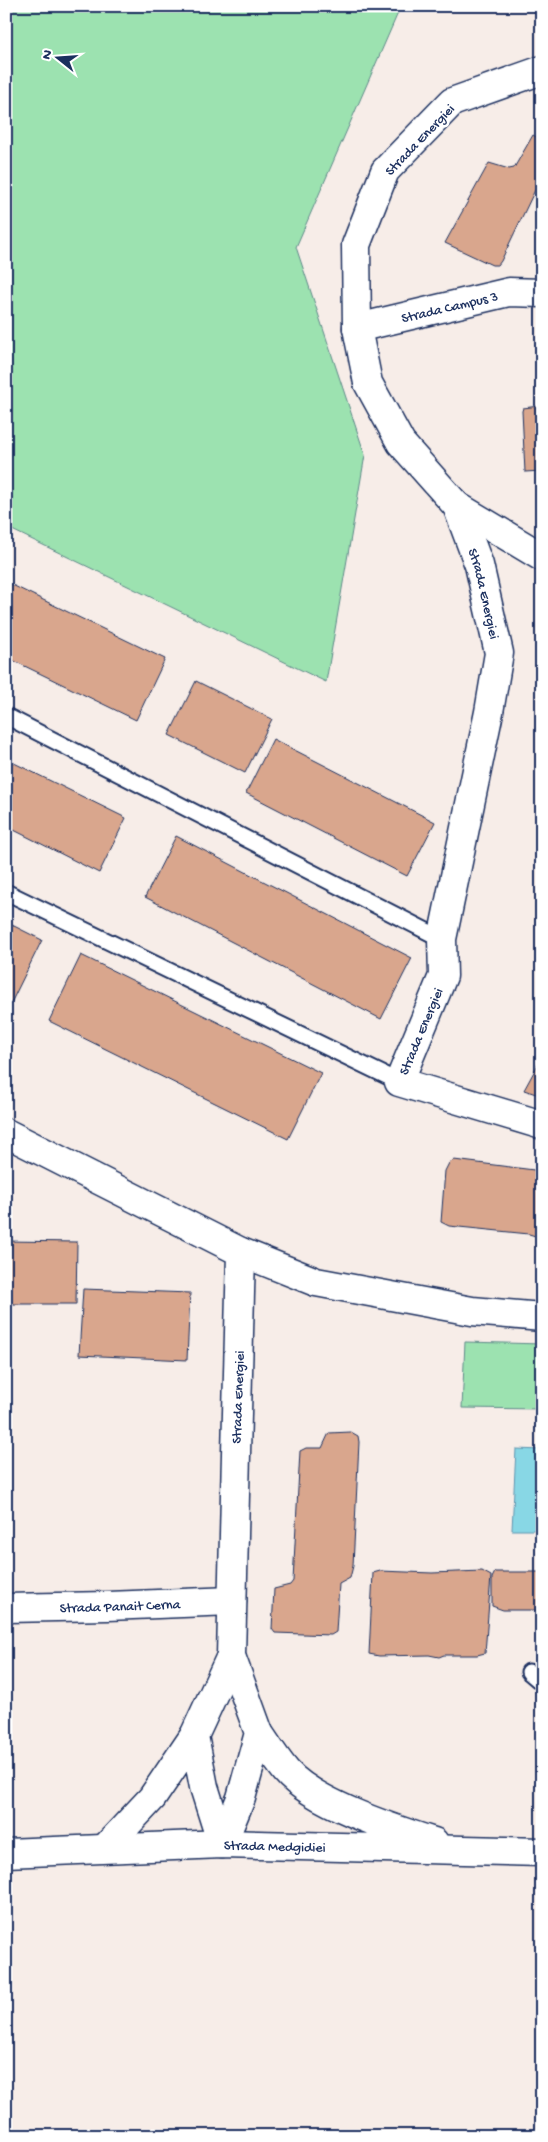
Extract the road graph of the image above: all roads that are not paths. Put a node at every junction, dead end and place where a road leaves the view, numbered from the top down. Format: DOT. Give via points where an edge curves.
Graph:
graph roads {
  1 [pos="542,70"];
  2 [pos="542,293"];
  3 [pos="357,328"];
  4 [pos="457,506"];
  5 [pos="542,557"];
  6 [pos="6,716"];
  7 [pos="6,892"];
  8 [pos="442,939"];
  9 [pos="398,1082"];
  10 [pos="542,1125"];
  11 [pos="6,1133"];
  12 [pos="241,1252"];
  13 [pos="542,1317"];
  14 [pos="232,1601"];
  15 [pos="6,1608"];
  16 [pos="231,1656"];
  17 [pos="529,1672"];
  18 [pos="542,1683"];
  19 [pos="259,1733"];
  20 [pos="194,1736"];
  21 [pos="222,1844"];
  22 [pos="106,1847"];
  23 [pos="462,1852"];
  24 [pos="542,1852"];
  25 [pos="6,1853"];
  1 -- 3 [label="street, Strada Energiei" via="452,102 385,171 356,245"];
  2 -- 3 [label="street, Strada Campus 3" via="509,292"];
  3 -- 4 [label="street, Strada Energiei" via="368,383 402,443"];
  4 -- 5 [label="street"];
  4 -- 8 [label="street, Strada Energiei" via="479,565 499,653"];
  6 -- 8 [label="lane"];
  7 -- 9 [label="lane"];
  8 -- 9 [label="street, Strada Energiei" via="443,976"];
  9 -- 10 [label="street, Strada Energiei"];
  11 -- 12 [label="street"];
  12 -- 13 [label="street" via="316,1282 472,1311"];
  12 -- 14 [label="street, Strada Energiei"];
  14 -- 15 [label="street, Strada Panait Cerna"];
  14 -- 16 [label="street, Strada Energiei"];
  16 -- 19 [label="street, Strada Energiei"];
  16 -- 20 [label="street, Strada Energiei"];
  17 -- 18 [label="lane"];
  19 -- 21 [label="street" via="241,1798"];
  19 -- 23 [label="street, Strada Energiei" via="286,1772 308,1789 348,1810"];
  20 -- 21 [label="street" via="204,1787"];
  20 -- 22 [label="street, Strada Energiei" via="152,1798"];
  21 -- 22 [label="street, Strada Medgidiei"];
  21 -- 23 [label="street, Strada Medgidiei"];
  22 -- 25 [label="street, Strada Medgidiei"];
  23 -- 24 [label="street, Strada Medgidiei"];
}
